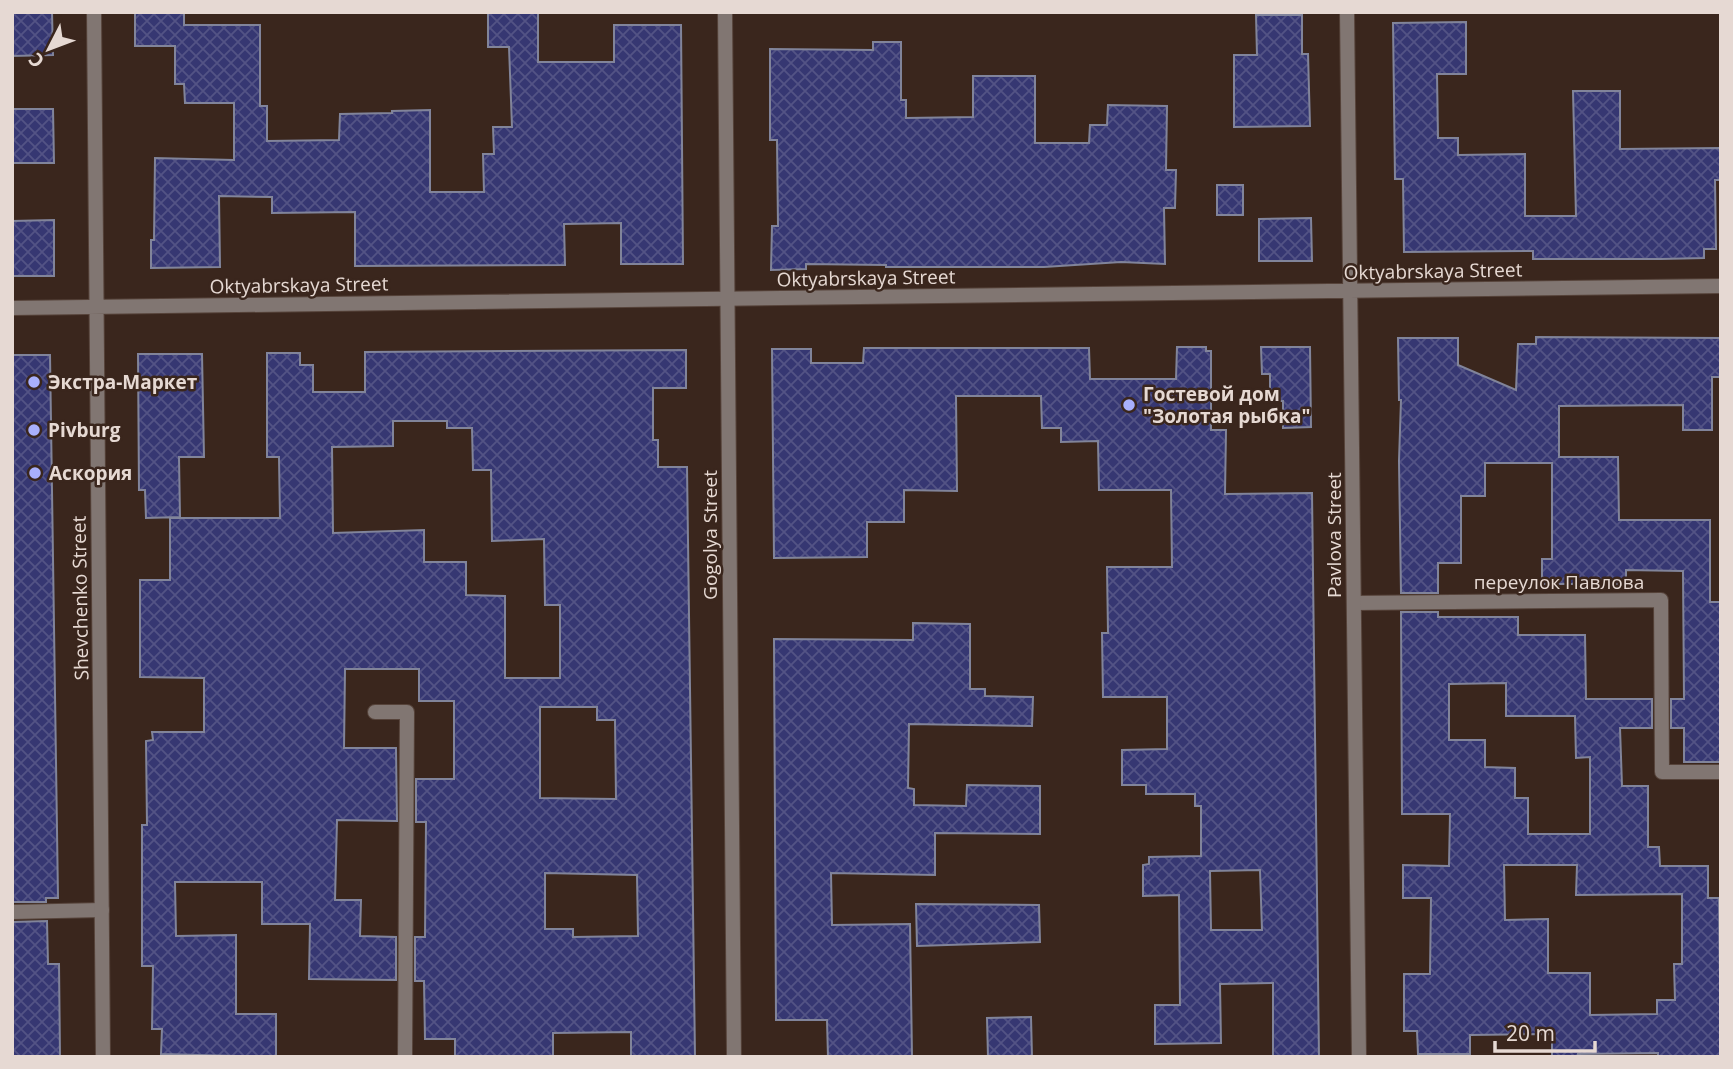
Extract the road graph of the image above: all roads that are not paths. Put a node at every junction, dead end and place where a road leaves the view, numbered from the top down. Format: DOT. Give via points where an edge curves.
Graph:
graph roads {
  1 [pos="94,12"];
  2 [pos="725,12"];
  3 [pos="1347,12"];
  4 [pos="1721,286"];
  5 [pos="1352,291"];
  6 [pos="728,299"];
  7 [pos="97,306"];
  8 [pos="12,308"];
  9 [pos="1354,603"];
  10 [pos="375,712"];
  11 [pos="1721,772"];
  12 [pos="102,910"];
  13 [pos="12,912"];
  14 [pos="103,1057"];
  15 [pos="405,1057"];
  16 [pos="734,1057"];
  17 [pos="1359,1057"];
  1 -- 7 [label="street, Shevchenko Street"];
  2 -- 6 [label="street, Gogolya Street"];
  3 -- 5 [label="street, Pavlova Street"];
  4 -- 5 [label="street, Oktyabrskaya Street"];
  5 -- 6 [label="street, Oktyabrskaya Street"];
  5 -- 9 [label="street, Pavlova Street"];
  6 -- 7 [label="street, Oktyabrskaya Street"];
  6 -- 16 [label="street, Gogolya Street"];
  7 -- 8 [label="street, Oktyabrskaya Street"];
  7 -- 12 [label="street, Shevchenko Street"];
  9 -- 11 [label="street, переулок Павлова" via="1661,600 1662,772"];
  9 -- 17 [label="street, Pavlova Street"];
  10 -- 15 [label="street" via="407,712"];
  12 -- 13 [label="street"];
  12 -- 14 [label="street, Shevchenko Street"];
}
